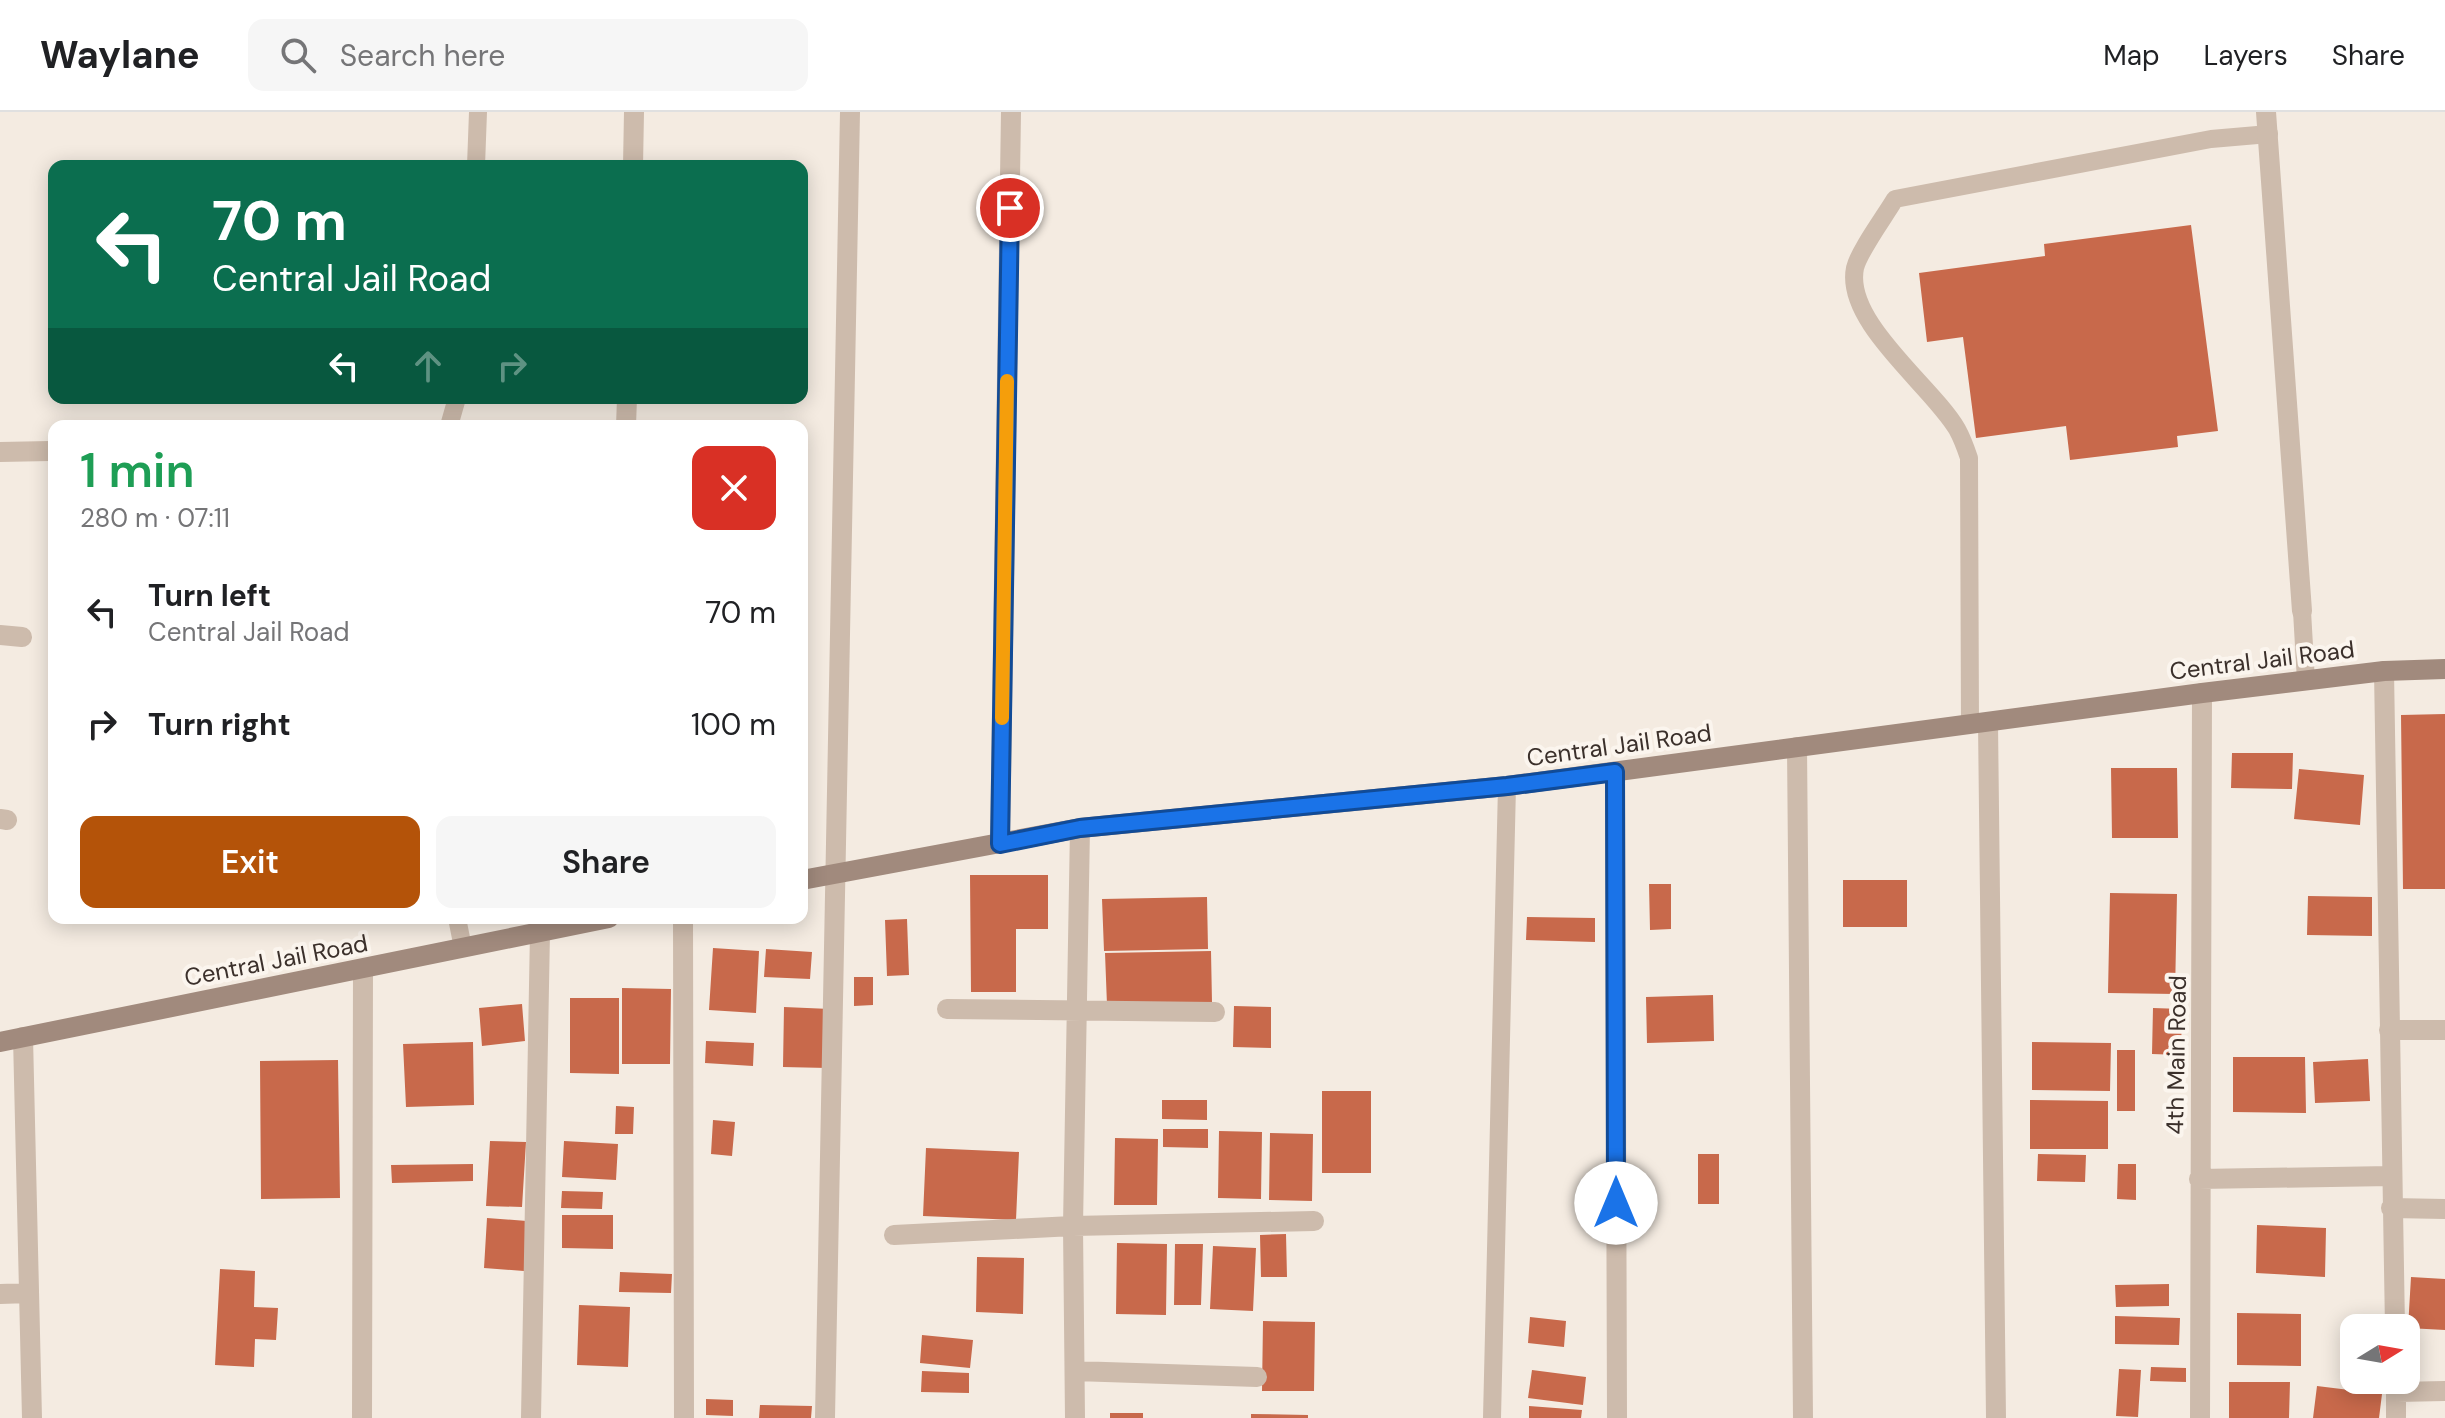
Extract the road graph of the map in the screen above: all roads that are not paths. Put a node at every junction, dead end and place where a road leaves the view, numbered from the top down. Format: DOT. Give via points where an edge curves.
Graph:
graph roads {
  1 [pos="478,112"];
  2 [pos="634,112"];
  3 [pos="850,112"];
  4 [pos="1011,112"];
  5 [pos="2266,112"];
  6 [pos="2269,134"];
  7 [pos="476,160"];
  8 [pos="633,160"];
  9 [pos="48,451"];
  10 [pos="0,452"];
  11 [pos="2302,611"];
  12 [pos="0,635"];
  13 [pos="22,637"];
  14 [pos="2445,669"];
  15 [pos="2384,671"];
  16 [pos="2306,681"];
  17 [pos="2202,693"];
  18 [pos="1979,723"];
  19 [pos="1797,747"];
  20 [pos="1615,772"];
  21 [pos="1507,786"];
  22 [pos="1080,828"];
  23 [pos="1000,844"];
  24 [pos="837,875"];
  25 [pos="808,879"];
  26 [pos="458,924"];
  27 [pos="579,924"];
  28 [pos="683,924"];
  29 [pos="540,932"];
  30 [pos="463,948"];
  31 [pos="363,969"];
  32 [pos="947,1009"];
  33 [pos="1079,1011"];
  34 [pos="1215,1012"];
  35 [pos="2389,1030"];
  36 [pos="2445,1030"];
  37 [pos="23,1037"];
  38 [pos="0,1042"];
  39 [pos="2391,1176"];
  40 [pos="2199,1179"];
  41 [pos="2391,1208"];
  42 [pos="2445,1209"];
  43 [pos="1314,1221"];
  44 [pos="1073,1226"];
  45 [pos="894,1235"];
  46 [pos="29,1293"];
  47 [pos="0,1294"];
  48 [pos="2395,1314"];
  49 [pos="1075,1371"];
  50 [pos="1257,1377"];
  51 [pos="2420,1388"];
  52 [pos="2445,1391"];
  53 [pos="2396,1394"];
  54 [pos="32,1418"];
  55 [pos="362,1418"];
  56 [pos="531,1418"];
  57 [pos="684,1418"];
  58 [pos="825,1418"];
  59 [pos="1075,1418"];
  60 [pos="1492,1418"];
  61 [pos="1617,1418"];
  62 [pos="1803,1418"];
  63 [pos="1996,1418"];
  64 [pos="2200,1418"];
  65 [pos="2396,1418"];
  1 -- 7 [label="lane"];
  2 -- 8 [label="street"];
  3 -- 24 [label="street"];
  4 -- 23 [label="street"];
  5 -- 6 [label="street"];
  6 -- 11 [label="street"];
  6 -- 18 [label="lane" via="2211,139 1895,199 1856,264 1853,285 1862,310 1957,429 1969,458"];
  9 -- 10 [label="street"];
  11 -- 16 [label="lane"];
  12 -- 13 [label="street"];
  14 -- 15 [label="main road, Central Jail Road"];
  15 -- 16 [label="main road, Central Jail Road"];
  15 -- 35 [label="street"];
  16 -- 17 [label="main road, Central Jail Road"];
  17 -- 18 [label="main road, Central Jail Road"];
  17 -- 40 [label="street, 4th Main Road"];
  18 -- 19 [label="main road, Central Jail Road"];
  18 -- 63 [label="street"];
  19 -- 20 [label="main road, Central Jail Road"];
  19 -- 62 [label="street"];
  20 -- 21 [label="main road, Central Jail Road"];
  20 -- 61 [label="street"];
  21 -- 22 [label="main road, Central Jail Road"];
  21 -- 60 [label="lane"];
  22 -- 23 [label="main road, Central Jail Road"];
  22 -- 33 [label="street"];
  23 -- 24 [label="main road, Central Jail Road"];
  24 -- 25 [label="main road, Central Jail Road"];
  24 -- 58 [label="street"];
  26 -- 30 [label="lane"];
  27 -- 29 [label="main road, Central Jail Road"];
  28 -- 57 [label="street"];
  29 -- 30 [label="main road, Central Jail Road"];
  29 -- 56 [label="street"];
  30 -- 31 [label="main road, Central Jail Road"];
  31 -- 37 [label="main road, Central Jail Road"];
  31 -- 55 [label="street"];
  32 -- 33 [label="street"];
  33 -- 34 [label="street"];
  33 -- 44 [label="street"];
  35 -- 36 [label="street"];
  35 -- 39 [label="street"];
  37 -- 38 [label="main road, Central Jail Road"];
  37 -- 46 [label="street"];
  39 -- 40 [label="street"];
  39 -- 41 [label="street"];
  40 -- 64 [label="street, 4th Main Road"];
  41 -- 42 [label="street"];
  41 -- 48 [label="street"];
  43 -- 44 [label="street"];
  44 -- 45 [label="street"];
  44 -- 49 [label="street"];
  46 -- 47 [label="street"];
  46 -- 54 [label="street"];
  49 -- 50 [label="street"];
  49 -- 59 [label="street"];
  51 -- 52 [label="street"];
  53 -- 65 [label="street"];
}
